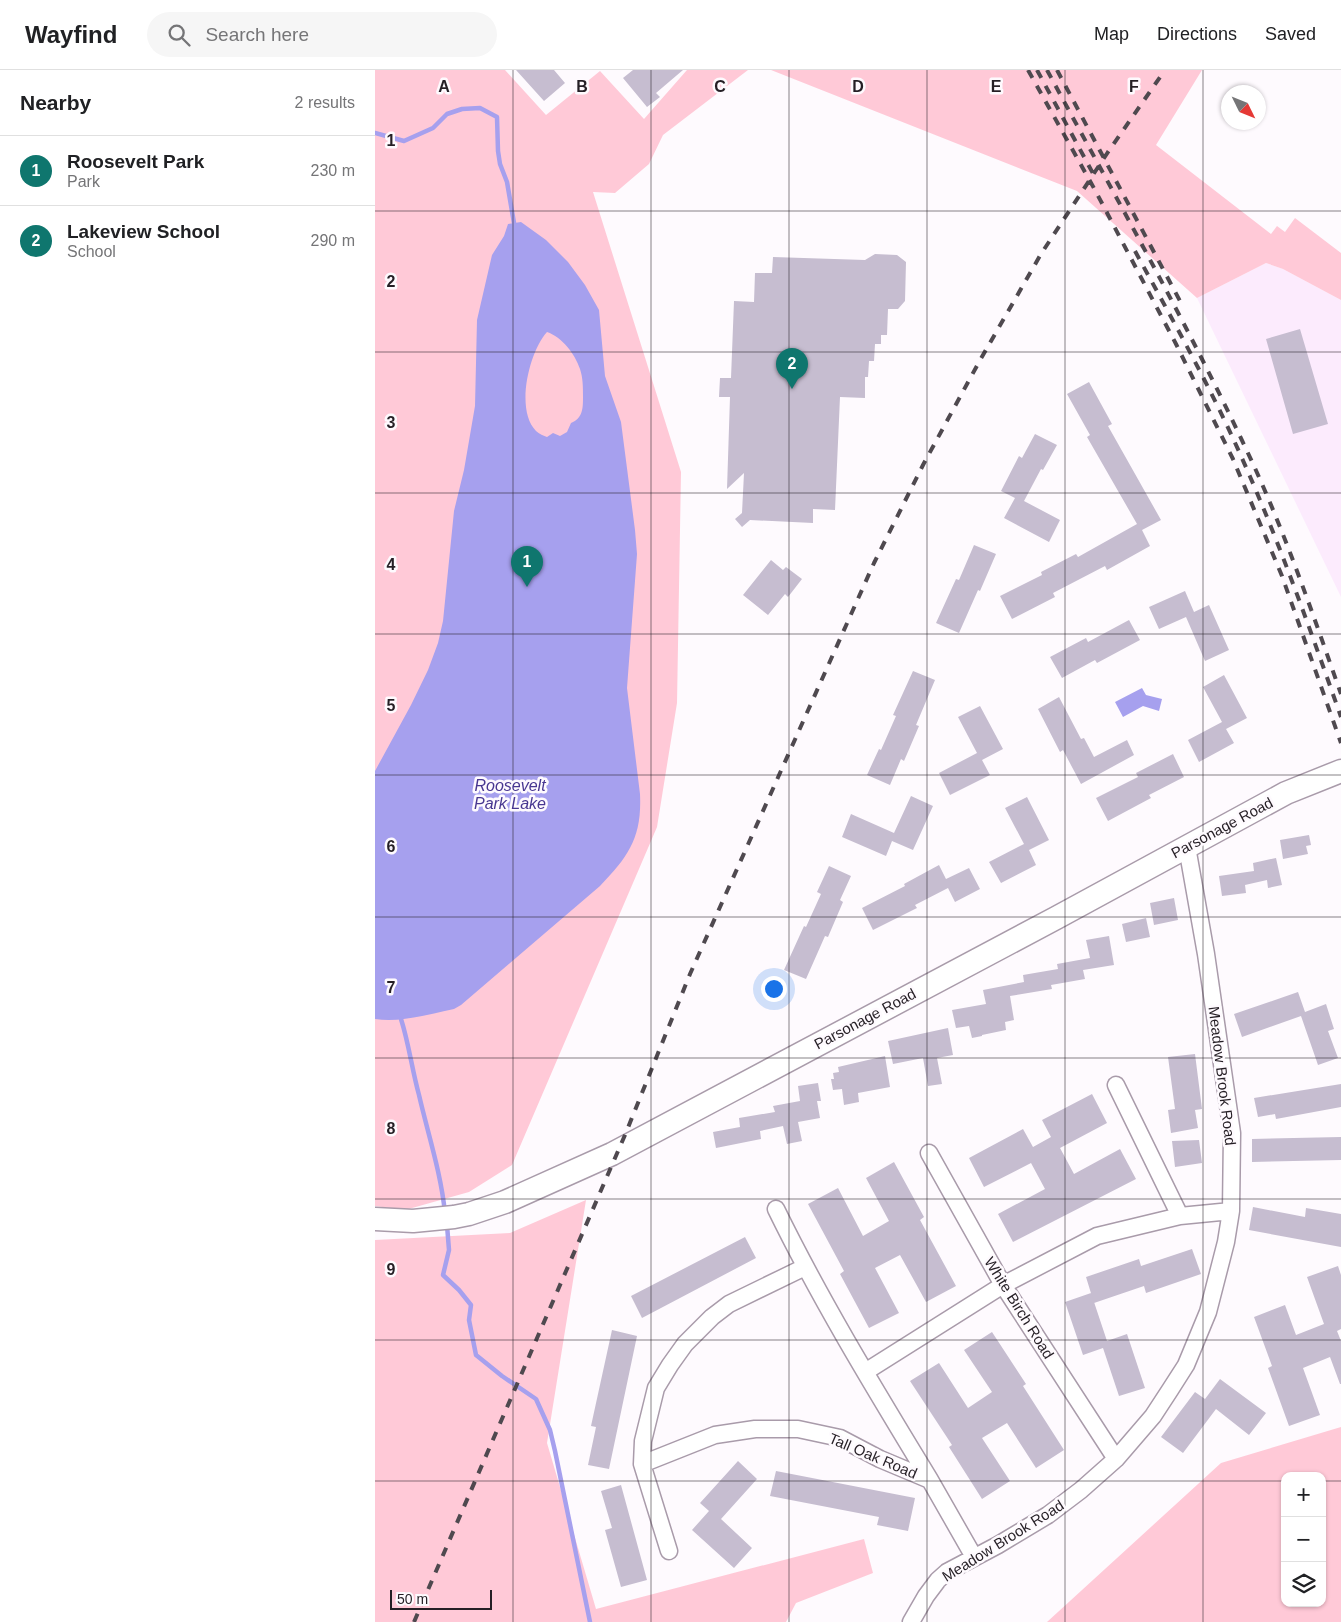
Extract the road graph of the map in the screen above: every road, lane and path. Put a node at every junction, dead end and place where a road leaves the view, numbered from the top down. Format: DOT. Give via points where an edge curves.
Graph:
graph roads {
  1 [pos="1341,771"];
  2 [pos="1187,847"];
  3 [pos="1116,1085"];
  4 [pos="929,1153"];
  5 [pos="777,1209"];
  6 [pos="1231,1211"];
  7 [pos="1180,1216"];
  8 [pos="375,1219"];
  9 [pos="805,1267"];
  10 [pos="1003,1285"];
  11 [pos="865,1372"];
  12 [pos="1116,1459"];
  13 [pos="643,1464"];
  14 [pos="930,1480"];
  15 [pos="669,1551"];
  16 [pos="974,1557"];
  17 [pos="911,1622"];
  1 -- 2 [label="street, Parsonage Road" via="1286,794"];
  2 -- 6 [label="street, Meadow Brook Road" via="1232,1133"];
  2 -- 8 [label="street, Parsonage Road" via="611,1154 498,1204 445,1218 413,1221"];
  3 -- 7 [label="street"];
  4 -- 10 [label="street, White Birch Road"];
  5 -- 9 [label="street, Tall Oak Road"];
  6 -- 7 [label="street"];
  6 -- 12 [label="street, Meadow Brook Road" via="1208,1312 1186,1365 1153,1416"];
  7 -- 10 [label="street" via="1097,1236"];
  9 -- 11 [label="street, Tall Oak Road"];
  9 -- 13 [label="street" via="729,1304 685,1344 656,1388 643,1441"];
  10 -- 11 [label="street"];
  10 -- 12 [label="street, White Birch Road"];
  11 -- 14 [label="street, Tall Oak Road"];
  12 -- 16 [label="street, Meadow Brook Road" via="1065,1503"];
  13 -- 14 [label="street, Tall Oak Road" via="715,1435 755,1428 798,1429 840,1438"];
  13 -- 15 [label="street"];
  14 -- 16 [label="street, Tall Oak Road"];
  16 -- 17 [label="street, Meadow Brook Road" via="938,1580"];
}
